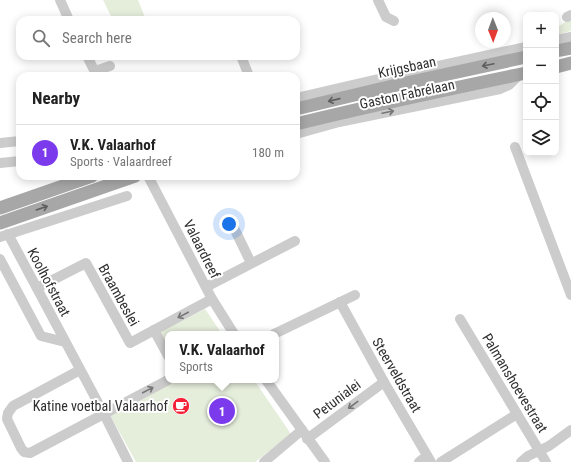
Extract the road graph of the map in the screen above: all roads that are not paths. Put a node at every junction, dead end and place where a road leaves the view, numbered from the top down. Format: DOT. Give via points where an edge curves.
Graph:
graph roads {
  1 [pos="60,0"];
  2 [pos="378,0"];
  3 [pos="67,16"];
  4 [pos="394,21"];
  5 [pos="571,37"];
  6 [pos="559,39"];
  7 [pos="523,48"];
  8 [pos="571,48"];
  9 [pos="559,50"];
  10 [pos="523,58"];
  11 [pos="89,60"];
  12 [pos="243,60"];
  13 [pos="571,63"];
  14 [pos="110,66"];
  15 [pos="559,66"];
  16 [pos="95,72"];
  17 [pos="100,72"];
  18 [pos="247,72"];
  19 [pos="523,74"];
  20 [pos="300,97"];
  21 [pos="300,108"];
  22 [pos="300,123"];
  23 [pos="300,133"];
  24 [pos="16,141"];
  25 [pos="0,143"];
  26 [pos="515,147"];
  27 [pos="16,162"];
  28 [pos="0,164"];
  29 [pos="57,180"];
  30 [pos="72,180"];
  31 [pos="124,180"];
  32 [pos="150,180"];
  33 [pos="80,181"];
  34 [pos="53,190"];
  35 [pos="127,196"];
  36 [pos="0,208"];
  37 [pos="0,223"];
  38 [pos="236,230"];
  39 [pos="4,235"];
  40 [pos="294,241"];
  41 [pos="0,259"];
  42 [pos="251,263"];
  43 [pos="206,287"];
  44 [pos="37,288"];
  45 [pos="355,295"];
  46 [pos="571,295"];
  47 [pos="212,299"];
  48 [pos="340,302"];
  49 [pos="460,319"];
  50 [pos="154,330"];
  51 [pos="232,331"];
  52 [pos="279,332"];
  53 [pos="65,342"];
  54 [pos="165,350"];
  55 [pos="80,370"];
  56 [pos="165,382"];
  57 [pos="384,382"];
  58 [pos="268,383"];
  59 [pos="104,414"];
  60 [pos="517,414"];
  61 [pos="571,430"];
  62 [pos="305,434"];
  63 [pos="540,451"];
  64 [pos="426,460"];
  65 [pos="125,461"];
  66 [pos="264,462"];
  67 [pos="325,462"];
  68 [pos="441,462"];
  69 [pos="521,462"];
  70 [pos="546,462"];
  1 -- 3 [label="street"];
  2 -- 4 [label="street" via="386,17"];
  5 -- 6 [label="street"];
  7 -- 20 [label="street"];
  8 -- 9 [label="main road"];
  10 -- 21 [label="main road, Krijgsbaan, one-way"];
  11 -- 16 [label="street"];
  12 -- 18 [label="street"];
  13 -- 15 [label="main road"];
  14 -- 17 [label="street"];
  19 -- 22 [label="main road"];
  23 -- 19 [label="street, Gaston Fabrélaan, one-way" via="339,122 500,89"];
  24 -- 25 [label="street"];
  26 -- 46 [label="street"];
  27 -- 28 [label="street"];
  29 -- 34 [label="street"];
  30 -- 33 [label="street"];
  37 -- 31 [label="main road, one-way"];
  32 -- 43 [label="street, Valaardreef"];
  33 -- 34 [label="main road"];
  34 -- 36 [label="main road"];
  35 -- 39 [label="street"];
  38 -- 42 [label="street"];
  39 -- 44 [label="street, Koolhofstraat"];
  40 -- 42 [label="street"];
  41 -- 53 [label="street, Koolhofstraat" via="41,336"];
  42 -- 43 [label="street"];
  43 -- 47 [label="street, Valaardreef"];
  44 -- 50 [label="street, Braambeslei" via="86,263 130,343"];
  44 -- 53 [label="street, Koolhofstraat"];
  45 -- 48 [label="street"];
  47 -- 50 [label="street, one-way"];
  47 -- 51 [label="street, Valaardreef"];
  48 -- 52 [label="street"];
  48 -- 57 [label="street, Steerveldstraat"];
  49 -- 60 [label="street, Palmanshoevestraat"];
  50 -- 54 [label="street"];
  53 -- 55 [label="street, Koolhofstraat"];
  55 -- 59 [label="street, Koolhofstraat"];
  55 -- 59 [label="street" via="13,406 7,419 21,448 24,452 30,453"];
  59 -- 56 [label="street, one-way"];
  57 -- 62 [label="street, Petunialei, one-way"];
  57 -- 64 [label="street, Steerveldstraat"];
  58 -- 62 [label="street"];
  59 -- 65 [label="street, Koolhofstraat"];
  60 -- 63 [label="street, Palmanshoevestraat"];
  60 -- 68 [label="street"];
  61 -- 63 [label="street"];
  62 -- 66 [label="street, Petunialei"];
  62 -- 67 [label="street"];
  63 -- 69 [label="street"];
  63 -- 70 [label="street, Palmanshoevestraat"];
}
